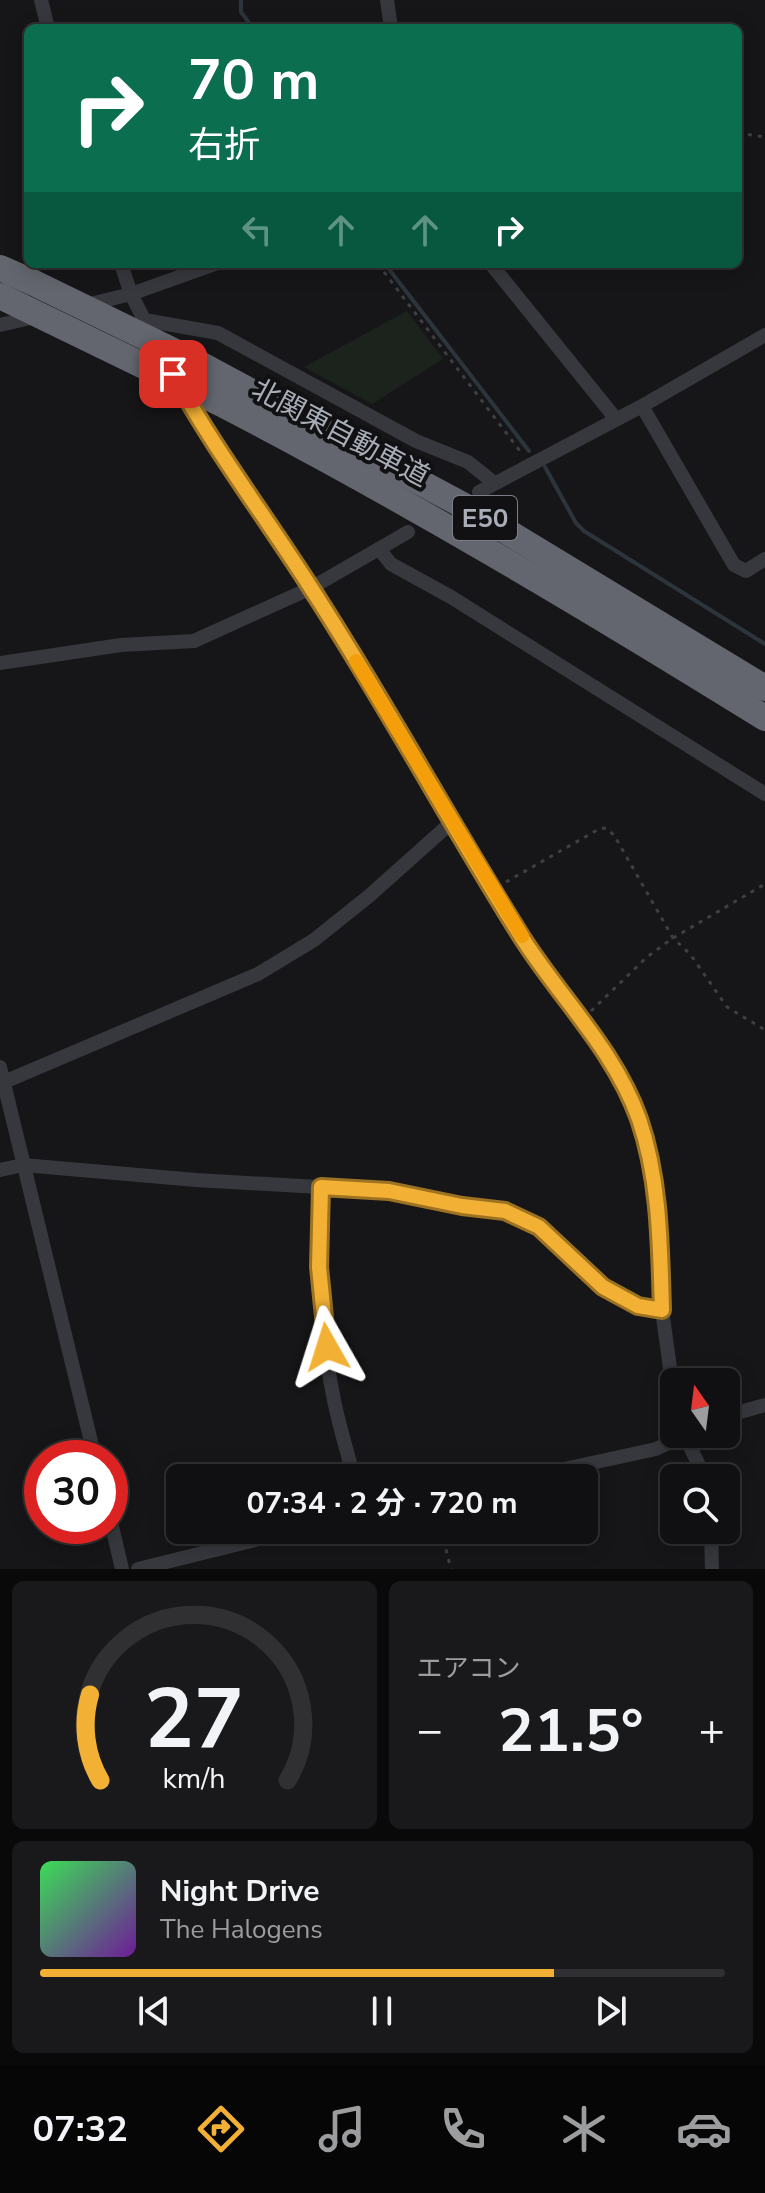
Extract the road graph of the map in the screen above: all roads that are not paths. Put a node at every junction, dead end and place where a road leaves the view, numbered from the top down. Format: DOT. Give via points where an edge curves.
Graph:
graph roads {
  1 [pos="41,0"];
  2 [pos="387,0"];
  3 [pos="47,24"];
  4 [pos="390,24"];
  5 [pos="0,268"];
  6 [pos="122,268"];
  7 [pos="204,268"];
  8 [pos="494,268"];
  9 [pos="131,294"];
  10 [pos="0,296"];
  11 [pos="144,320"];
  12 [pos="0,325"];
  13 [pos="765,335"];
  14 [pos="642,406"];
  15 [pos="616,419"];
  16 [pos="493,482"];
  17 [pos="479,492"];
  18 [pos="408,532"];
  19 [pos="379,549"];
  20 [pos="765,559"];
  21 [pos="311,588"];
  22 [pos="0,663"];
  23 [pos="765,688"];
  24 [pos="765,718"];
  25 [pos="765,794"];
  26 [pos="453,821"];
  27 [pos="0,1067"];
  28 [pos="4,1082"];
  29 [pos="23,1165"];
  30 [pos="0,1170"];
  31 [pos="321,1187"];
  32 [pos="662,1310"];
  33 [pos="670,1368"];
  34 [pos="765,1405"];
  35 [pos="740,1412"];
  36 [pos="91,1440"];
  37 [pos="660,1447"];
  38 [pos="350,1464"];
  39 [pos="587,1464"];
  40 [pos="116,1544"];
  41 [pos="239,1544"];
  42 [pos="711,1544"];
  43 [pos="122,1569"];
  44 [pos="138,1569"];
  45 [pos="712,1569"];
  1 -- 3 [label="street"];
  2 -- 4 [label="street"];
  5 -- 23 [label="highway, 北関東自動車道 / E50, bridge" via="196,362 468,508"];
  6 -- 9 [label="street"];
  7 -- 9 [label="street"];
  8 -- 15 [label="street"];
  9 -- 11 [label="street"];
  9 -- 12 [label="street"];
  10 -- 24 [label="highway, 北関東自動車道 / E50, bridge" via="337,464"];
  11 -- 16 [label="street" via="218,333 416,441 468,462"];
  11 -- 21 [label="street" via="203,429"];
  13 -- 14 [label="street"];
  14 -- 15 [label="street"];
  14 -- 20 [label="street" via="734,565 746,571"];
  15 -- 16 [label="street"];
  16 -- 17 [label="street"];
  18 -- 19 [label="street"];
  19 -- 21 [label="street"];
  19 -- 25 [label="street" via="391,564"];
  21 -- 22 [label="street" via="194,641 121,645"];
  21 -- 26 [label="street"];
  26 -- 28 [label="street" via="325,931 258,974"];
  26 -- 32 [label="street" via="524,941 624,1083 654,1171"];
  27 -- 28 [label="street"];
  28 -- 29 [label="street"];
  29 -- 30 [label="street"];
  29 -- 31 [label="street"];
  29 -- 36 [label="street"];
  31 -- 32 [label="street" via="389,1191 505,1211 539,1227 603,1287 638,1306"];
  31 -- 38 [label="street" via="319,1267 327,1347 332,1393"];
  32 -- 33 [label="street"];
  34 -- 35 [label="street"];
  37 -- 39 [label="street"];
  40 -- 43 [label="street"];
  41 -- 44 [label="street"];
  42 -- 45 [label="street"];
}
